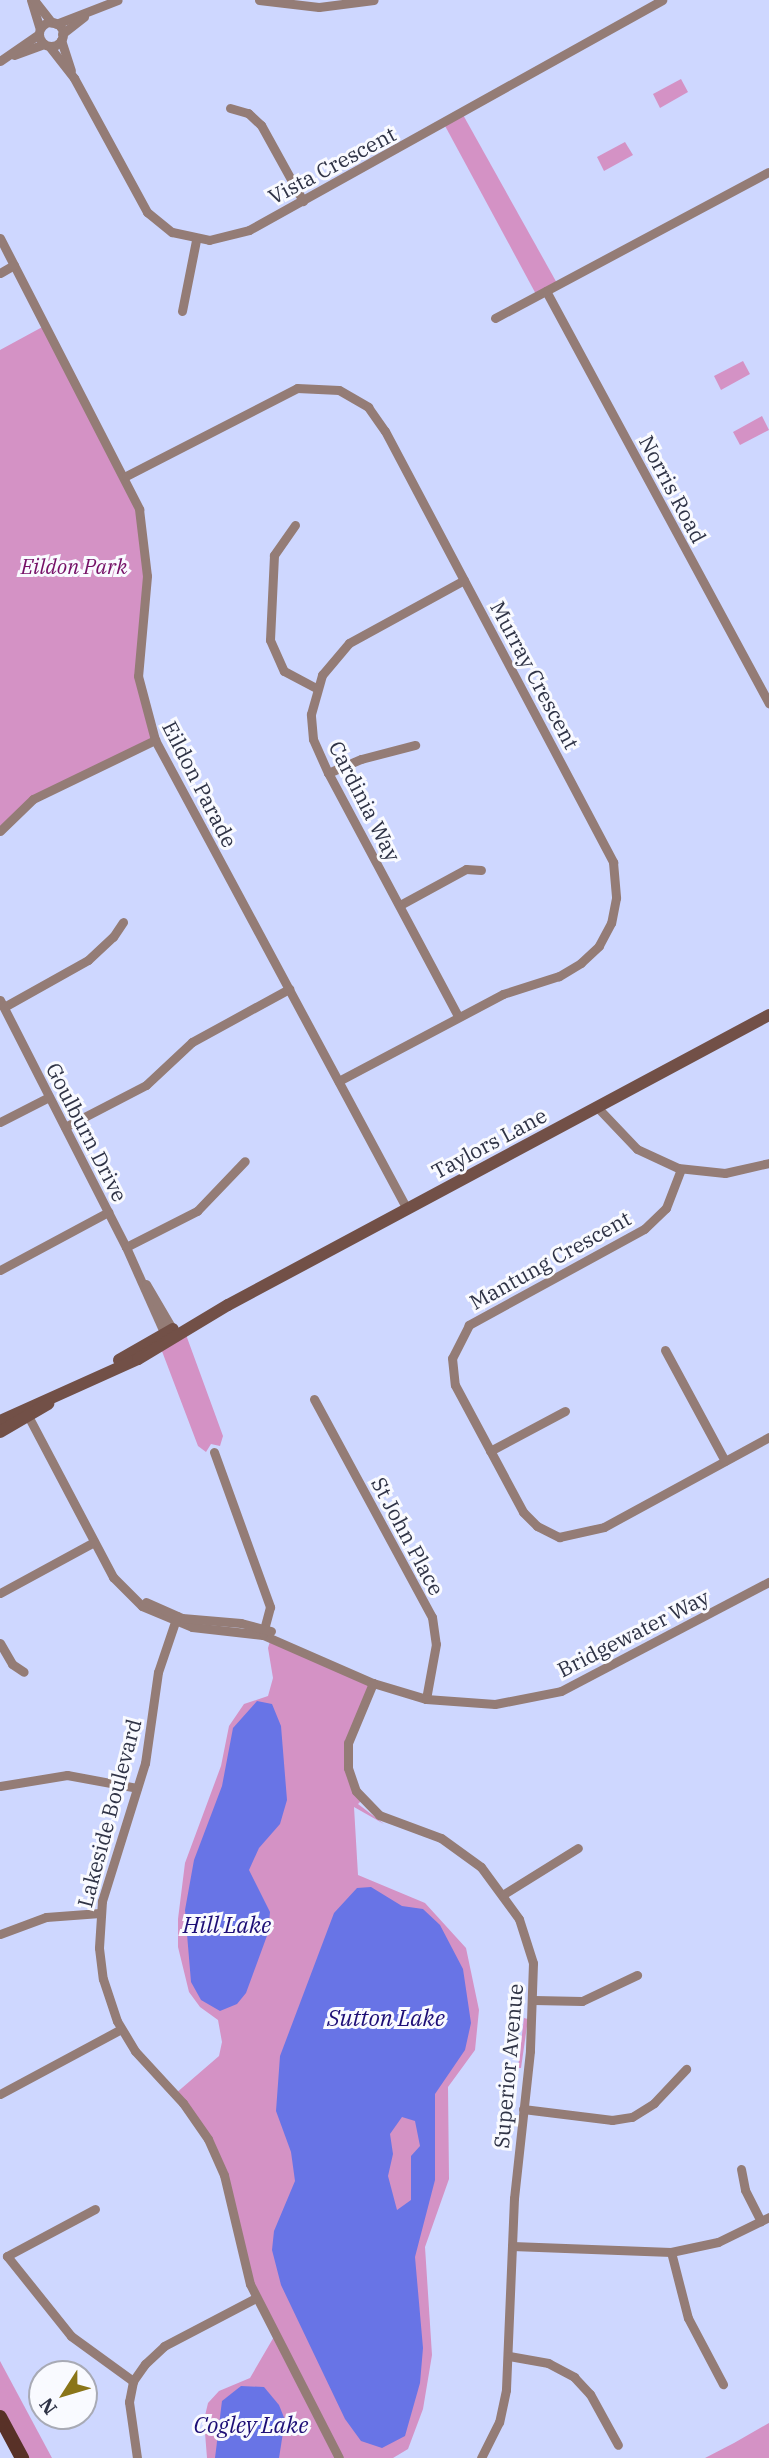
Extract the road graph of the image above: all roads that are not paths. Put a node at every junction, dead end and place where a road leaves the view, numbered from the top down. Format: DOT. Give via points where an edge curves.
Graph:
graph roads {
  1 [pos="32,0"];
  2 [pos="118,0"];
  3 [pos="258,0"];
  4 [pos="374,0"];
  5 [pos="662,0"];
  6 [pos="88,14"];
  7 [pos="54,23"];
  8 [pos="39,32"];
  9 [pos="62,37"];
  10 [pos="47,45"];
  11 [pos="1,60"];
  12 [pos="74,78"];
  13 [pos="230,108"];
  14 [pos="769,172"];
  15 [pos="303,201"];
  16 [pos="0,238"];
  17 [pos="196,240"];
  18 [pos="15,265"];
  19 [pos="0,273"];
  20 [pos="546,291"];
  21 [pos="182,311"];
  22 [pos="495,318"];
  23 [pos="126,476"];
  24 [pos="295,525"];
  25 [pos="464,580"];
  26 [pos="316,688"];
  27 [pos="769,704"];
  28 [pos="155,740"];
  29 [pos="415,745"];
  30 [pos="328,773"];
  31 [pos="0,831"];
  32 [pos="481,870"];
  33 [pos="400,905"];
  34 [pos="123,922"];
  35 [pos="289,989"];
  36 [pos="2,1003"];
  37 [pos="769,1015"];
  38 [pos="458,1016"];
  39 [pos="339,1081"];
  40 [pos="49,1097"];
  41 [pos="597,1107"];
  42 [pos="0,1122"];
  43 [pos="65,1128"];
  44 [pos="245,1161"];
  45 [pos="769,1163"];
  46 [pos="681,1169"];
  47 [pos="407,1209"];
  48 [pos="108,1213"];
  49 [pos="126,1247"];
  50 [pos="0,1270"];
  51 [pos="170,1335"];
  52 [pos="665,1349"];
  53 [pos="314,1399"];
  54 [pos="565,1411"];
  55 [pos="26,1413"];
  56 [pos="0,1421"];
  57 [pos="0,1432"];
  58 [pos="769,1437"];
  59 [pos="490,1451"];
  60 [pos="214,1452"];
  61 [pos="725,1461"];
  62 [pos="94,1542"];
  63 [pos="769,1582"];
  64 [pos="0,1593"];
  65 [pos="176,1619"];
  66 [pos="264,1632"];
  67 [pos="0,1643"];
  68 [pos="24,1672"];
  69 [pos="373,1683"];
  70 [pos="426,1699"];
  71 [pos="0,1786"];
  72 [pos="137,1788"];
  73 [pos="578,1848"];
  74 [pos="504,1894"];
  75 [pos="100,1913"];
  76 [pos="0,1934"];
  77 [pos="636,1975"];
  78 [pos="534,2000"];
  79 [pos="121,2029"];
  80 [pos="686,2069"];
  81 [pos="0,2094"];
  82 [pos="523,2109"];
  83 [pos="741,2169"];
  84 [pos="95,2209"];
  85 [pos="765,2219"];
  86 [pos="512,2246"];
  87 [pos="671,2252"];
  88 [pos="256,2298"];
  89 [pos="509,2356"];
  90 [pos="134,2381"];
  91 [pos="723,2384"];
  92 [pos="0,2417"];
  93 [pos="618,2445"];
  94 [pos="22,2458"];
  95 [pos="137,2458"];
  96 [pos="339,2458"];
  97 [pos="481,2458"];
  1 -- 7 [label="street, Vista Crescent"];
  1 -- 8 [label="street, Vista Crescent"];
  2 -- 6 [label="street"];
  3 -- 4 [label="street" via="334,7"];
  5 -- 15 [label="street, Vista Crescent"];
  6 -- 7 [label="street"];
  6 -- 9 [label="street"];
  7 -- 8 [label="street"];
  7 -- 9 [label="street, Vista Crescent"];
  8 -- 10 [label="street, Vista Crescent"];
  8 -- 11 [label="street"];
  9 -- 10 [label="street"];
  9 -- 12 [label="street, Vista Crescent"];
  10 -- 11 [label="street"];
  10 -- 12 [label="street, Vista Crescent"];
  12 -- 17 [label="street, Vista Crescent" via="147,212 172,232"];
  13 -- 15 [label="street" via="248,113 261,125"];
  14 -- 20 [label="street"];
  15 -- 17 [label="street, Vista Crescent" via="233,237"];
  16 -- 18 [label="street, Eildon Parade"];
  17 -- 21 [label="street"];
  18 -- 19 [label="street"];
  18 -- 23 [label="street, Eildon Parade"];
  20 -- 22 [label="street"];
  20 -- 27 [label="street, Norris Road"];
  23 -- 25 [label="street, Murray Crescent" via="285,391 315,386 339,390 378,418"];
  23 -- 28 [label="street, Eildon Parade" via="146,546 138,676"];
  24 -- 26 [label="street" via="274,555 270,640 284,671"];
  25 -- 26 [label="street, Cardinia Way" via="349,643 326,668"];
  25 -- 38 [label="street, Murray Crescent" via="608,850 617,898 605,935 581,963"];
  26 -- 30 [label="street, Cardinia Way" via="313,738"];
  28 -- 31 [label="street" via="33,799"];
  28 -- 35 [label="street, Eildon Parade"];
  29 -- 30 [label="street" via="360,759"];
  30 -- 33 [label="street, Cardinia Way"];
  32 -- 33 [label="street" via="466,869"];
  33 -- 38 [label="street, Cardinia Way"];
  34 -- 36 [label="street" via="88,960"];
  35 -- 39 [label="street, Eildon Parade"];
  35 -- 43 [label="street" via="192,1042 146,1085"];
  36 -- 40 [label="street, Goulburn Drive"];
  37 -- 41 [label="main road, Taylors Lane"];
  38 -- 39 [label="street, Murray Crescent"];
  39 -- 47 [label="street, Eildon Parade"];
  40 -- 42 [label="street"];
  40 -- 43 [label="street, Goulburn Drive"];
  41 -- 46 [label="street" via="637,1149"];
  41 -- 47 [label="main road, Taylors Lane"];
  43 -- 48 [label="street, Goulburn Drive"];
  44 -- 49 [label="street" via="197,1211"];
  45 -- 46 [label="street" via="725,1173"];
  46 -- 59 [label="street, Mantung Crescent" via="666,1208 644,1228 479,1318 461,1335 452,1358 455,1385"];
  47 -- 51 [label="main road, Taylors Lane"];
  48 -- 49 [label="street, Goulburn Drive"];
  48 -- 50 [label="street"];
  49 -- 51 [label="street, Goulburn Drive"];
  51 -- 55 [label="main road, Taylors Lane"];
  52 -- 61 [label="street"];
  53 -- 70 [label="street, St John Place" via="432,1617 436,1644"];
  54 -- 59 [label="street"];
  55 -- 56 [label="main road, Taylors Lane"];
  55 -- 57 [label="main road, Taylors Lane"];
  55 -- 62 [label="street, Bridgewater Way"];
  58 -- 61 [label="street, Mantung Crescent"];
  59 -- 61 [label="street, Mantung Crescent" via="523,1512 537,1526 559,1537 604,1527"];
  60 -- 66 [label="street" via="270,1607"];
  62 -- 64 [label="street"];
  62 -- 65 [label="street, Bridgewater Way" via="131,1598"];
  63 -- 70 [label="street, Bridgewater Way" via="561,1691 495,1704"];
  65 -- 66 [label="street, Bridgewater Way"];
  65 -- 72 [label="street, Lakeside Boulevard" via="158,1672 152,1732"];
  66 -- 69 [label="street, Bridgewater Way"];
  67 -- 68 [label="street" via="12,1664"];
  69 -- 70 [label="street, Bridgewater Way"];
  69 -- 74 [label="street, Superior Avenue" via="348,1743 348,1768 356,1791 384,1818 460,1849"];
  71 -- 72 [label="street" via="67,1775"];
  72 -- 75 [label="street, Lakeside Boulevard"];
  73 -- 74 [label="street"];
  74 -- 78 [label="street, Superior Avenue" via="528,1939"];
  75 -- 76 [label="street" via="46,1917"];
  75 -- 79 [label="street, Lakeside Boulevard" via="103,1979"];
  77 -- 78 [label="street" via="582,2001"];
  78 -- 82 [label="street, Superior Avenue"];
  79 -- 81 [label="street"];
  79 -- 88 [label="street, Lakeside Boulevard" via="208,2139 223,2175 240,2254"];
  80 -- 82 [label="street" via="654,2104 632,2117 612,2120"];
  82 -- 86 [label="street, Superior Avenue"];
  83 -- 85 [label="street" via="745,2190"];
  84 -- 90 [label="street" via="7,2256 71,2336"];
  85 -- 87 [label="street" via="718,2242"];
  86 -- 87 [label="street"];
  86 -- 89 [label="street, Superior Avenue"];
  87 -- 91 [label="street" via="688,2318"];
  88 -- 90 [label="street" via="164,2346"];
  88 -- 96 [label="street, Lakeside Boulevard"];
  89 -- 93 [label="street" via="548,2362 574,2377 590,2394"];
  89 -- 97 [label="street, Superior Avenue" via="503,2406"];
  90 -- 95 [label="street" via="129,2417"];
  92 -- 94 [label="main road"];
}
